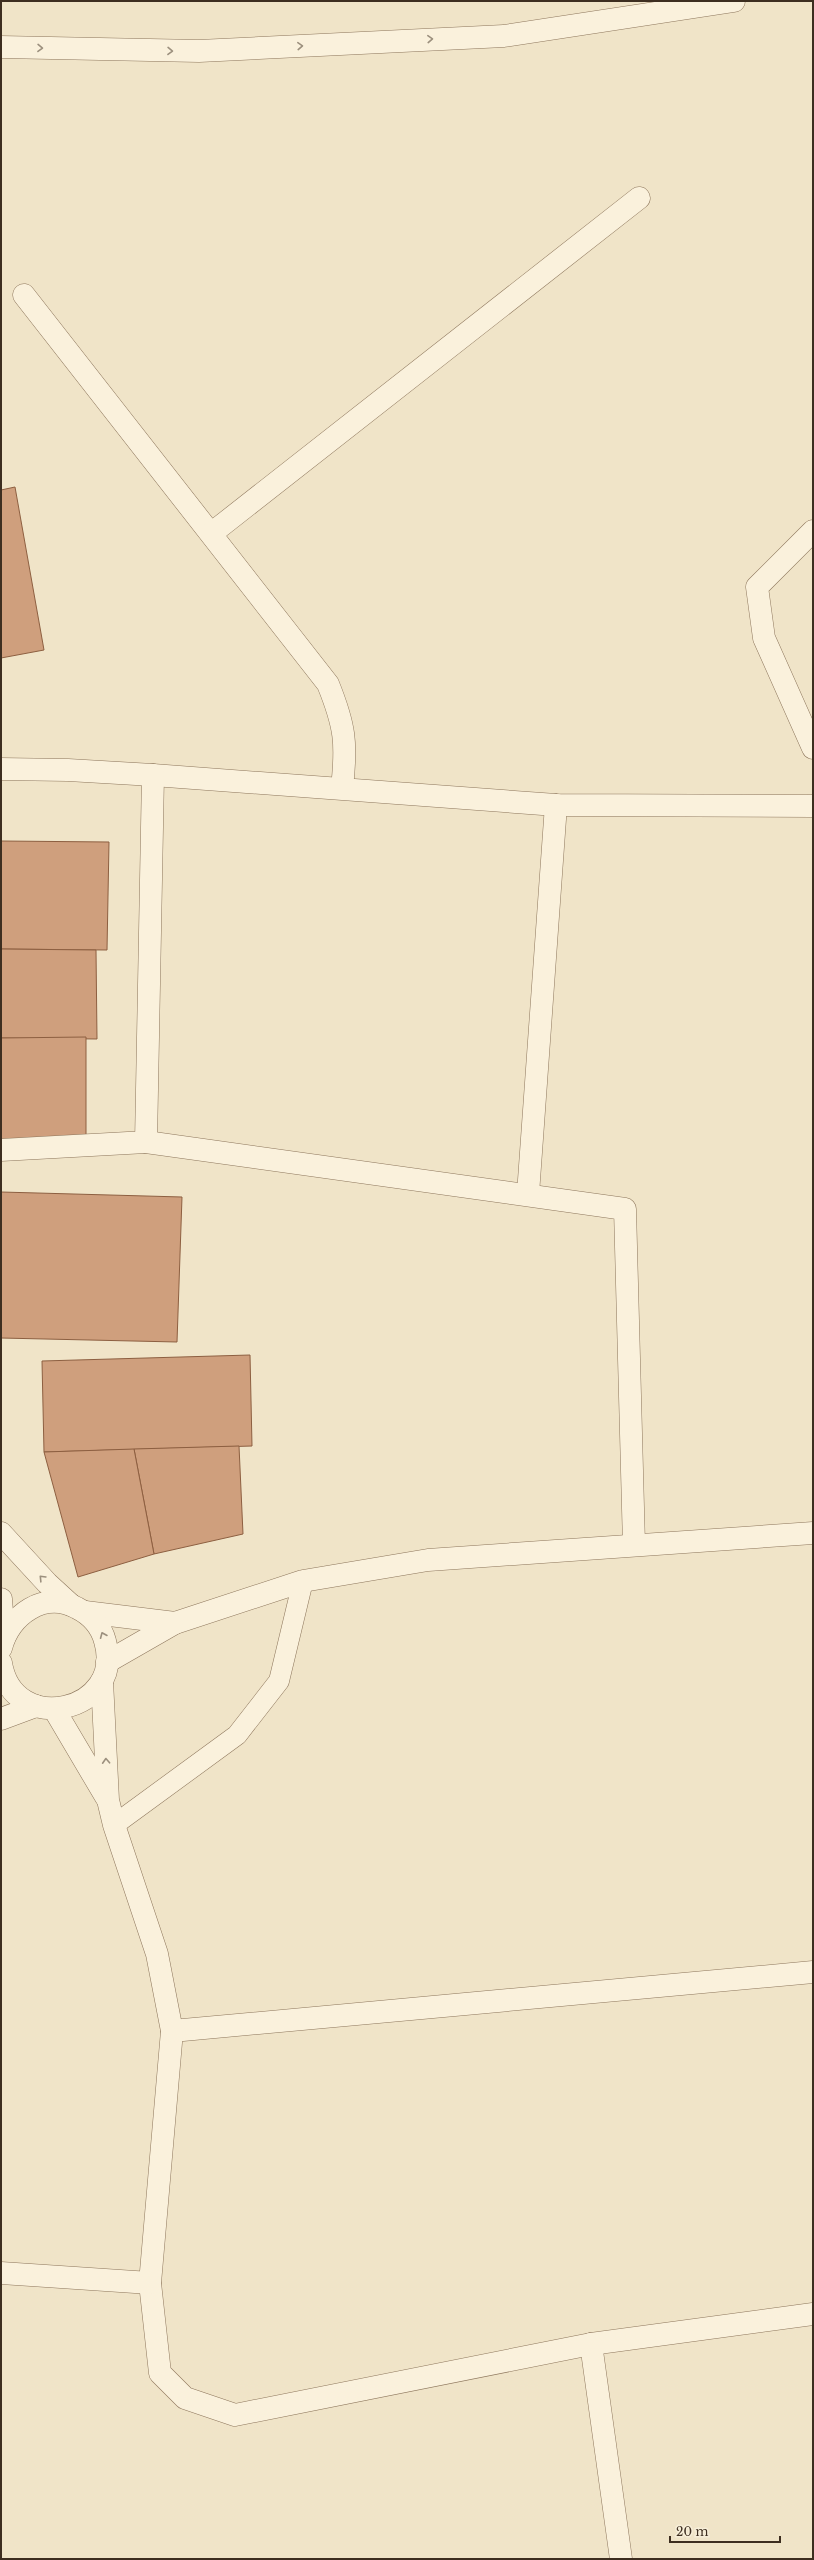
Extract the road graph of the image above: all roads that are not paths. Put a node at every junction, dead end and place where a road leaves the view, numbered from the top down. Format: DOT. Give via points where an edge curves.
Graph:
graph roads {
  1 [pos="734,1"];
  2 [pos="1,47"];
  3 [pos="639,198"];
  4 [pos="24,295"];
  5 [pos="813,531"];
  6 [pos="212,533"];
  7 [pos="813,748"];
  8 [pos="1,769"];
  9 [pos="153,775"];
  10 [pos="342,788"];
  11 [pos="556,805"];
  12 [pos="813,806"];
  13 [pos="146,1142"];
  14 [pos="1,1150"];
  15 [pos="528,1194"];
  16 [pos="1,1533"];
  17 [pos="813,1534"];
  18 [pos="634,1545"];
  19 [pos="303,1580"];
  20 [pos="1,1599"];
  21 [pos="78,1608"];
  22 [pos="175,1623"];
  23 [pos="2,1643"];
  24 [pos="1,1663"];
  25 [pos="104,1672"];
  26 [pos="45,1708"];
  27 [pos="1,1719"];
  28 [pos="108,1800"];
  29 [pos="114,1825"];
  30 [pos="813,1972"];
  31 [pos="172,2031"];
  32 [pos="1,2273"];
  33 [pos="150,2283"];
  34 [pos="813,2314"];
  35 [pos="592,2344"];
  36 [pos="620,2559"];
  2 -- 1 [label="street, one-way" via="199,51 504,36"];
  3 -- 6 [label="street"];
  4 -- 6 [label="street"];
  5 -- 7 [label="street" via="758,587 764,638"];
  6 -- 10 [label="street" via="328,684 342,717 346,752"];
  8 -- 9 [label="street"];
  9 -- 10 [label="street"];
  9 -- 13 [label="street"];
  10 -- 11 [label="street"];
  11 -- 12 [label="street"];
  11 -- 15 [label="street"];
  13 -- 14 [label="street"];
  13 -- 15 [label="street"];
  15 -- 18 [label="street" via="625,1209"];
  21 -- 16 [label="street, one-way" via="47,1583"];
  17 -- 18 [label="street"];
  18 -- 19 [label="street" via="428,1560"];
  19 -- 22 [label="street"];
  19 -- 29 [label="lane" via="279,1681 242,1729"];
  20 -- 23 [label="street"];
  21 -- 22 [label="street"];
  21 -- 23 [label="street" via="55,1602 38,1604 23,1612 11,1623"];
  25 -- 21 [label="street, one-way" via="107,1648 103,1634 95,1621"];
  22 -- 25 [label="street"];
  24 -- 26 [label="street" via="2,1672 15,1693"];
  25 -- 26 [label="street" via="90,1696 73,1706"];
  28 -- 25 [label="street, one-way"];
  26 -- 27 [label="street"];
  26 -- 28 [label="street"];
  28 -- 29 [label="street"];
  29 -- 31 [label="street" via="157,1954"];
  30 -- 31 [label="street"];
  31 -- 33 [label="street"];
  32 -- 33 [label="street"];
  33 -- 35 [label="street" via="160,2373 185,2398 235,2414"];
  34 -- 35 [label="street"];
  35 -- 36 [label="street"];
}
